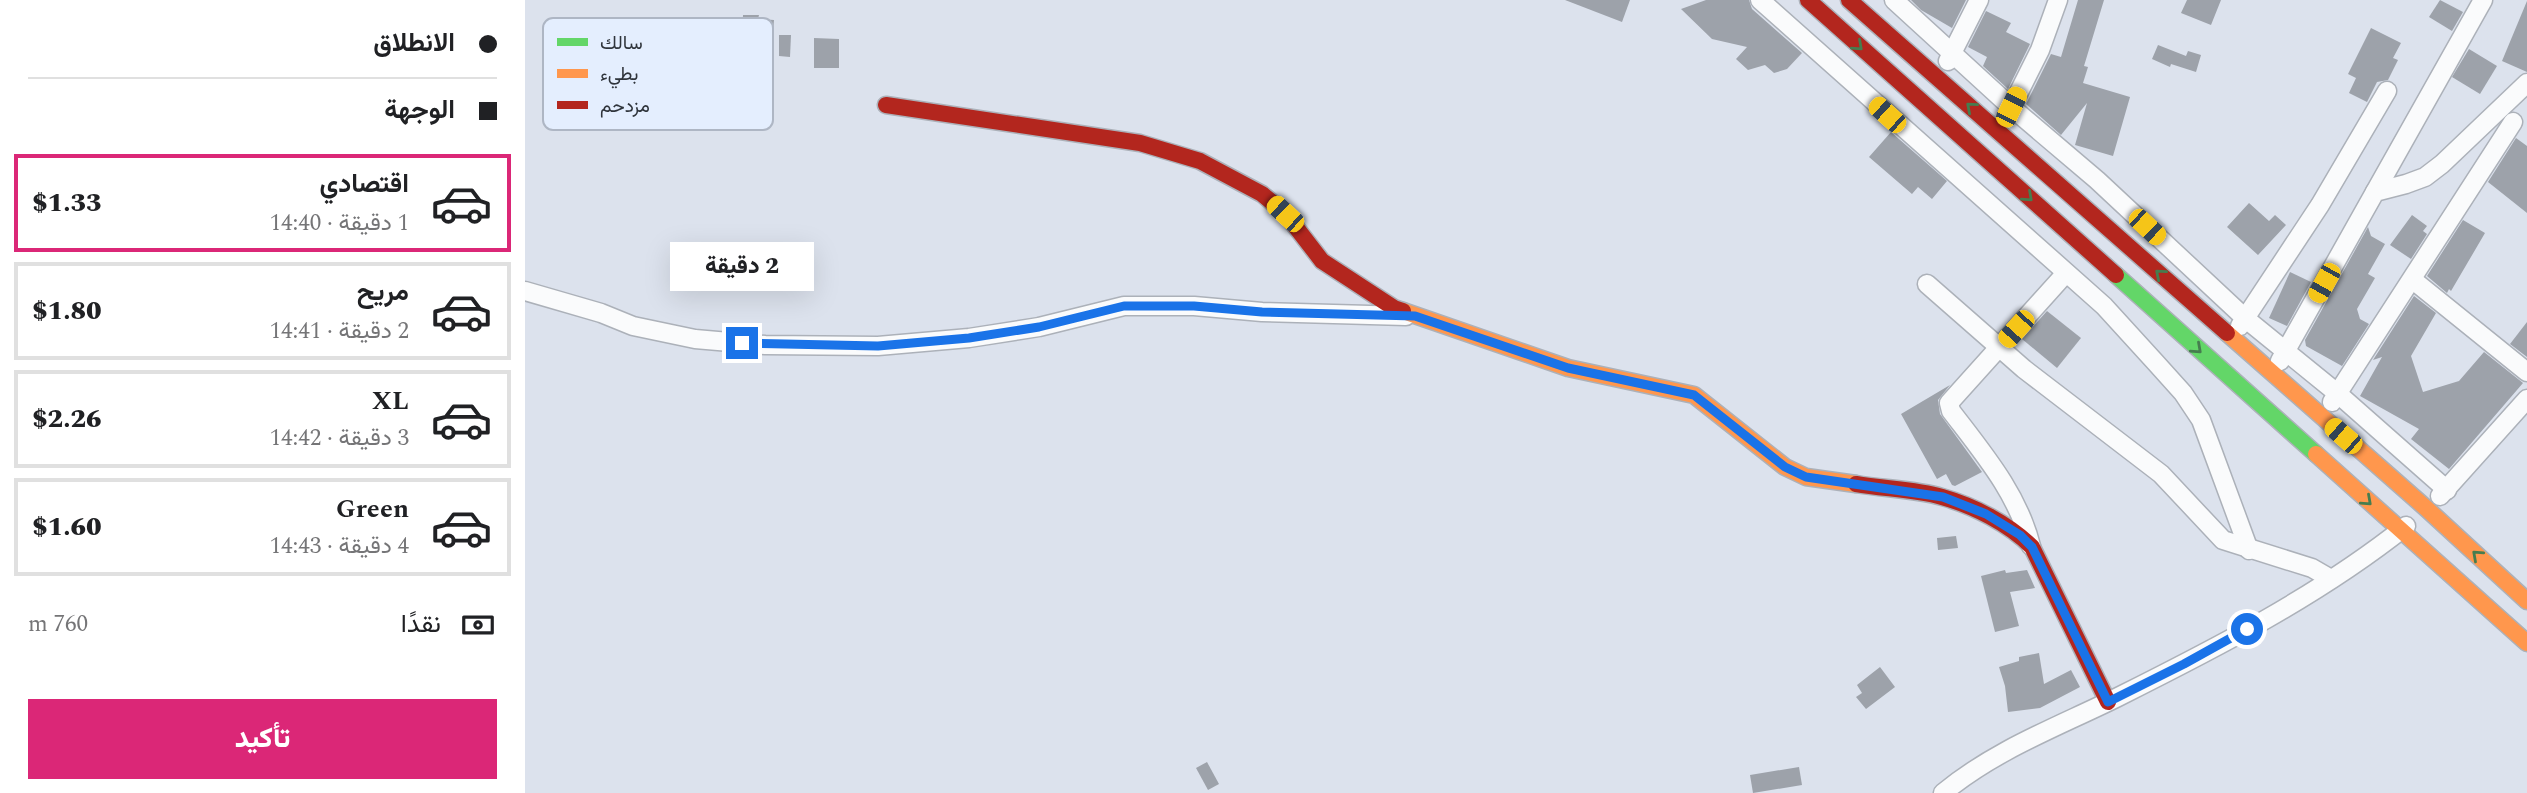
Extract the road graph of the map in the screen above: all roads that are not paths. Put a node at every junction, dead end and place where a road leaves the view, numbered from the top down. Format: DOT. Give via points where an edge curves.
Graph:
graph roads {
  1 [pos="1760,0"];
  2 [pos="1808,0"];
  3 [pos="1849,0"];
  4 [pos="1894,0"];
  5 [pos="1979,0"];
  6 [pos="2058,0"];
  7 [pos="2483,0"];
  8 [pos="1952,53"];
  9 [pos="1939,80"];
  10 [pos="2527,83"];
  11 [pos="2387,91"];
  12 [pos="886,105"];
  13 [pos="2011,107"];
  14 [pos="2497,111"];
  15 [pos="2520,127"];
  16 [pos="1999,132"];
  17 [pos="2375,192"];
  18 [pos="2066,273"];
  19 [pos="2413,280"];
  20 [pos="1927,284"];
  21 [pos="525,291"];
  22 [pos="1415,316"];
  23 [pos="2246,319"];
  24 [pos="2232,338"];
  25 [pos="2000,348"];
  26 [pos="2286,352"];
  27 [pos="2527,372"];
  28 [pos="2272,373"];
  29 [pos="2337,393"];
  30 [pos="2527,399"];
  31 [pos="2322,417"];
  32 [pos="2447,490"];
  33 [pos="2427,509"];
  34 [pos="2400,530"];
  35 [pos="2032,547"];
  36 [pos="2249,550"];
  37 [pos="2331,579"];
  38 [pos="2527,601"];
  39 [pos="2527,643"];
  40 [pos="2108,702"];
  41 [pos="1943,793"];
  1 -- 18 [label="street"];
  2 -- 34 [label="main road, one-way"];
  3 -- 9 [label="main road"];
  4 -- 8 [label="street"];
  5 -- 8 [label="street"];
  6 -- 13 [label="street" via="2040,50"];
  7 -- 17 [label="street"];
  8 -- 9 [label="street"];
  8 -- 13 [label="street"];
  16 -- 9 [label="main road, one-way"];
  10 -- 14 [label="street"];
  11 -- 23 [label="street"];
  12 -- 22 [label="main road" via="1106,137 1200,161 1272,201 1316,255 1384,303"];
  13 -- 16 [label="street"];
  13 -- 23 [label="street"];
  14 -- 15 [label="street"];
  14 -- 17 [label="street" via="2425,177"];
  15 -- 19 [label="street"];
  24 -- 16 [label="main road, one-way"];
  17 -- 26 [label="street"];
  18 -- 25 [label="street"];
  18 -- 36 [label="street" via="2104,306 2183,393 2201,420"];
  19 -- 27 [label="street"];
  19 -- 29 [label="street"];
  20 -- 25 [label="street"];
  21 -- 22 [label="street" via="633,326 765,345 878,346 969,338 1124,306"];
  22 -- 35 [label="main road" via="1568,368 1694,395 1785,467 1806,477 1943,497 1986,514"];
  23 -- 24 [label="street"];
  23 -- 26 [label="street"];
  24 -- 28 [label="main road"];
  25 -- 35 [label="street" via="1950,400 1949,407 2014,499"];
  25 -- 36 [label="street" via="2161,474 2223,540"];
  26 -- 28 [label="street"];
  26 -- 29 [label="street"];
  28 -- 31 [label="main road"];
  29 -- 31 [label="street"];
  29 -- 32 [label="street"];
  30 -- 32 [label="street"];
  31 -- 33 [label="main road"];
  32 -- 33 [label="street"];
  33 -- 34 [label="street"];
  38 -- 33 [label="main road, one-way"];
  34 -- 37 [label="street"];
  34 -- 39 [label="main road"];
  35 -- 40 [label="main road"];
  36 -- 37 [label="street" via="2312,568"];
  37 -- 40 [label="street"];
  40 -- 41 [label="street" via="1993,757"];
}
